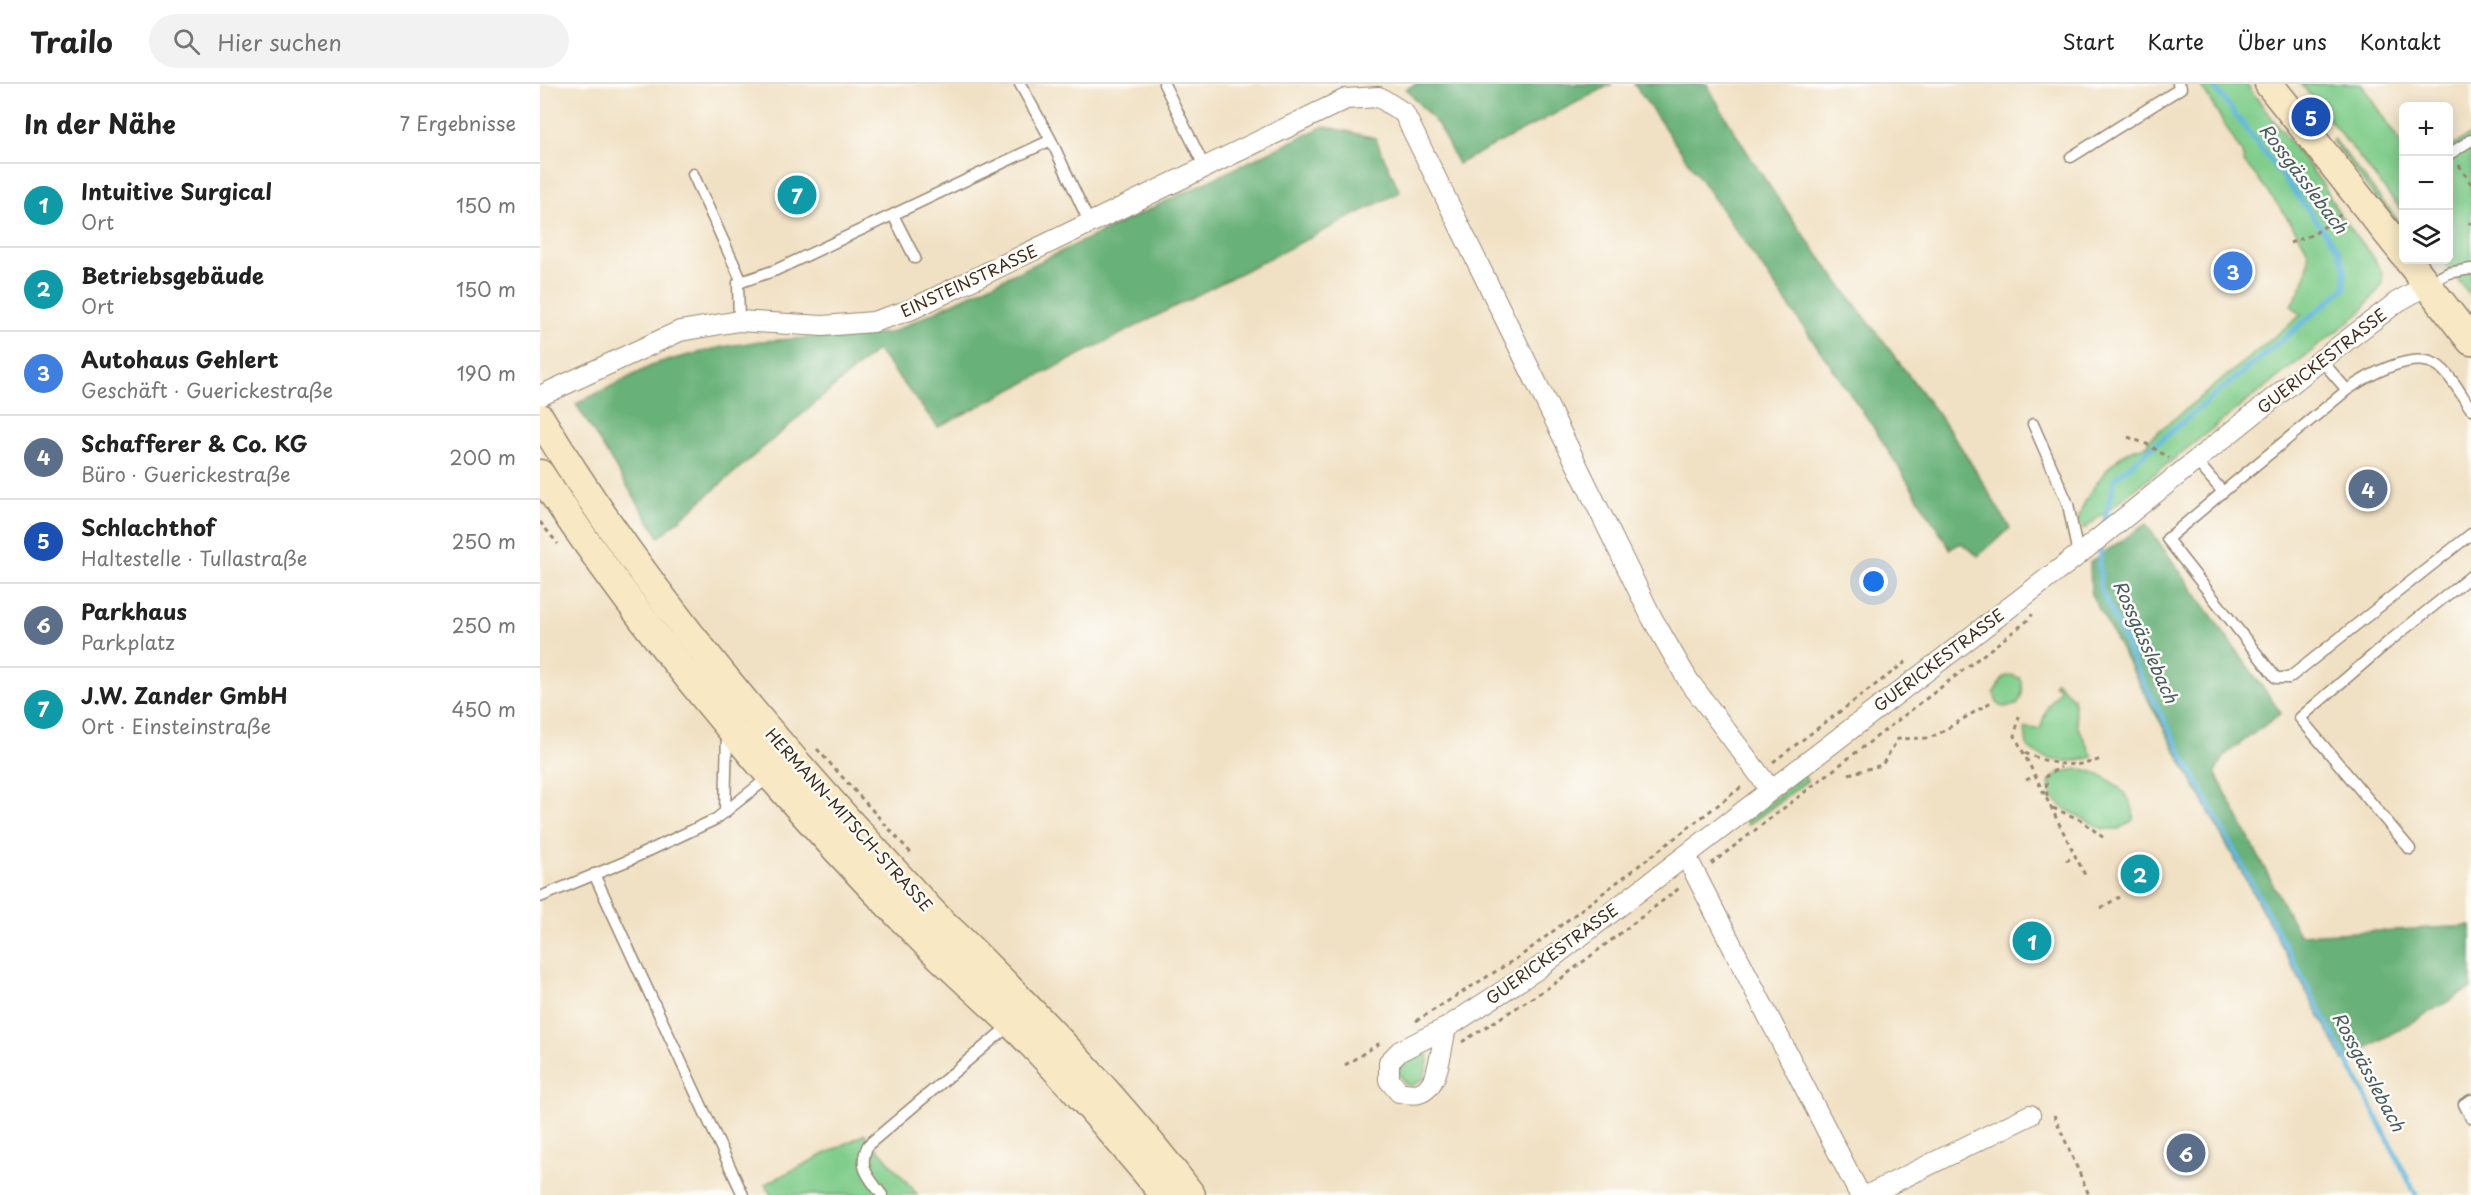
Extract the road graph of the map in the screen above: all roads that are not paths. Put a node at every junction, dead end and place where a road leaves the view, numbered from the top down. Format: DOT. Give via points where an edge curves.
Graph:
graph roads {
  1 [pos="1020,84"];
  2 [pos="1164,84"];
  3 [pos="2178,84"];
  4 [pos="2269,84"];
  5 [pos="1379,90"];
  6 [pos="1051,140"];
  7 [pos="2471,140"];
  8 [pos="2453,152"];
  9 [pos="2071,157"];
  10 [pos="1205,168"];
  11 [pos="693,174"];
  12 [pos="893,215"];
  13 [pos="1090,224"];
  14 [pos="2399,249"];
  15 [pos="915,258"];
  16 [pos="2411,264"];
  17 [pos="2471,269"];
  18 [pos="742,282"];
  19 [pos="2427,285"];
  20 [pos="739,321"];
  21 [pos="2471,341"];
  22 [pos="2321,360"];
  23 [pos="2347,390"];
  24 [pos="540,396"];
  25 [pos="2471,409"];
  26 [pos="540,418"];
  27 [pos="2033,424"];
  28 [pos="2196,461"];
  29 [pos="540,474"];
  30 [pos="2223,492"];
  31 [pos="2471,534"];
  32 [pos="2084,551"];
  33 [pos="2471,576"];
  34 [pos="727,725"];
  35 [pos="793,760"];
  36 [pos="1765,782"];
  37 [pos="725,813"];
  38 [pos="2410,849"];
  39 [pos="1686,856"];
  40 [pos="594,874"];
  41 [pos="540,897"];
  42 [pos="1012,1023"];
  43 [pos="1446,1028"];
  44 [pos="2471,1100"];
  45 [pos="2030,1115"];
  46 [pos="2471,1118"];
  47 [pos="743,1195"];
  48 [pos="882,1195"];
  49 [pos="1165,1195"];
  50 [pos="1191,1195"];
  51 [pos="1860,1195"];
  52 [pos="1868,1195"];
  1 -- 6 [label="lane"];
  2 -- 10 [label="lane"];
  3 -- 9 [label="lane" via="2181,88"];
  4 -- 14 [label="main road"];
  5 -- 10 [label="street, EINSTEINSTRASSE" via="1346,99"];
  5 -- 36 [label="street" via="1404,113 1652,618 1688,680"];
  6 -- 12 [label="lane"];
  6 -- 13 [label="lane"];
  7 -- 8 [label="lane"];
  10 -- 13 [label="street, EINSTEINSTRASSE"];
  11 -- 18 [label="lane"];
  12 -- 15 [label="lane"];
  12 -- 18 [label="lane"];
  13 -- 20 [label="street, EINSTEINSTRASSE" via="945,295 873,322 823,326"];
  16 -- 19 [label="main road"];
  17 -- 19 [label="lane" via="2448,273"];
  18 -- 20 [label="lane" via="738,283"];
  19 -- 21 [label="main road"];
  19 -- 22 [label="street, GUERICKESTRASSE" via="2397,302"];
  20 -- 24 [label="street, EINSTEINSTRASSE" via="680,331"];
  22 -- 23 [label="lane"];
  22 -- 28 [label="street, GUERICKESTRASSE"];
  23 -- 25 [label="lane" via="2385,369 2417,361 2431,362 2439,366"];
  23 -- 30 [label="lane"];
  26 -- 35 [label="main road, HERMANN-MITSCH-STRASSE" via="599,513 661,600"];
  27 -- 32 [label="lane"];
  28 -- 30 [label="lane"];
  28 -- 32 [label="street, GUERICKESTRASSE"];
  29 -- 34 [label="main road, HERMANN-MITSCH-STRASSE" via="624,595"];
  30 -- 31 [label="lane" via="2167,539 2276,678 2289,678"];
  32 -- 36 [label="street, GUERICKESTRASSE"];
  33 -- 38 [label="lane" via="2300,718"];
  34 -- 35 [label="main road, HERMANN-MITSCH-STRASSE"];
  34 -- 37 [label="lane"];
  35 -- 37 [label="lane"];
  35 -- 42 [label="main road, HERMANN-MITSCH-STRASSE" via="919,936"];
  35 -- 50 [label="main road, HERMANN-MITSCH-STRASSE" via="930,911 1087,1072"];
  36 -- 39 [label="street, GUERICKESTRASSE"];
  37 -- 40 [label="lane"];
  39 -- 43 [label="street, GUERICKESTRASSE" via="1536,970"];
  39 -- 51 [label="street"];
  40 -- 41 [label="lane"];
  40 -- 47 [label="lane"];
  42 -- 48 [label="lane" via="868,1145 862,1158 866,1173"];
  42 -- 49 [label="main road, HERMANN-MITSCH-STRASSE"];
  44 -- 46 [label="lane" via="2464,1104"];
  45 -- 52 [label="street"];
}
